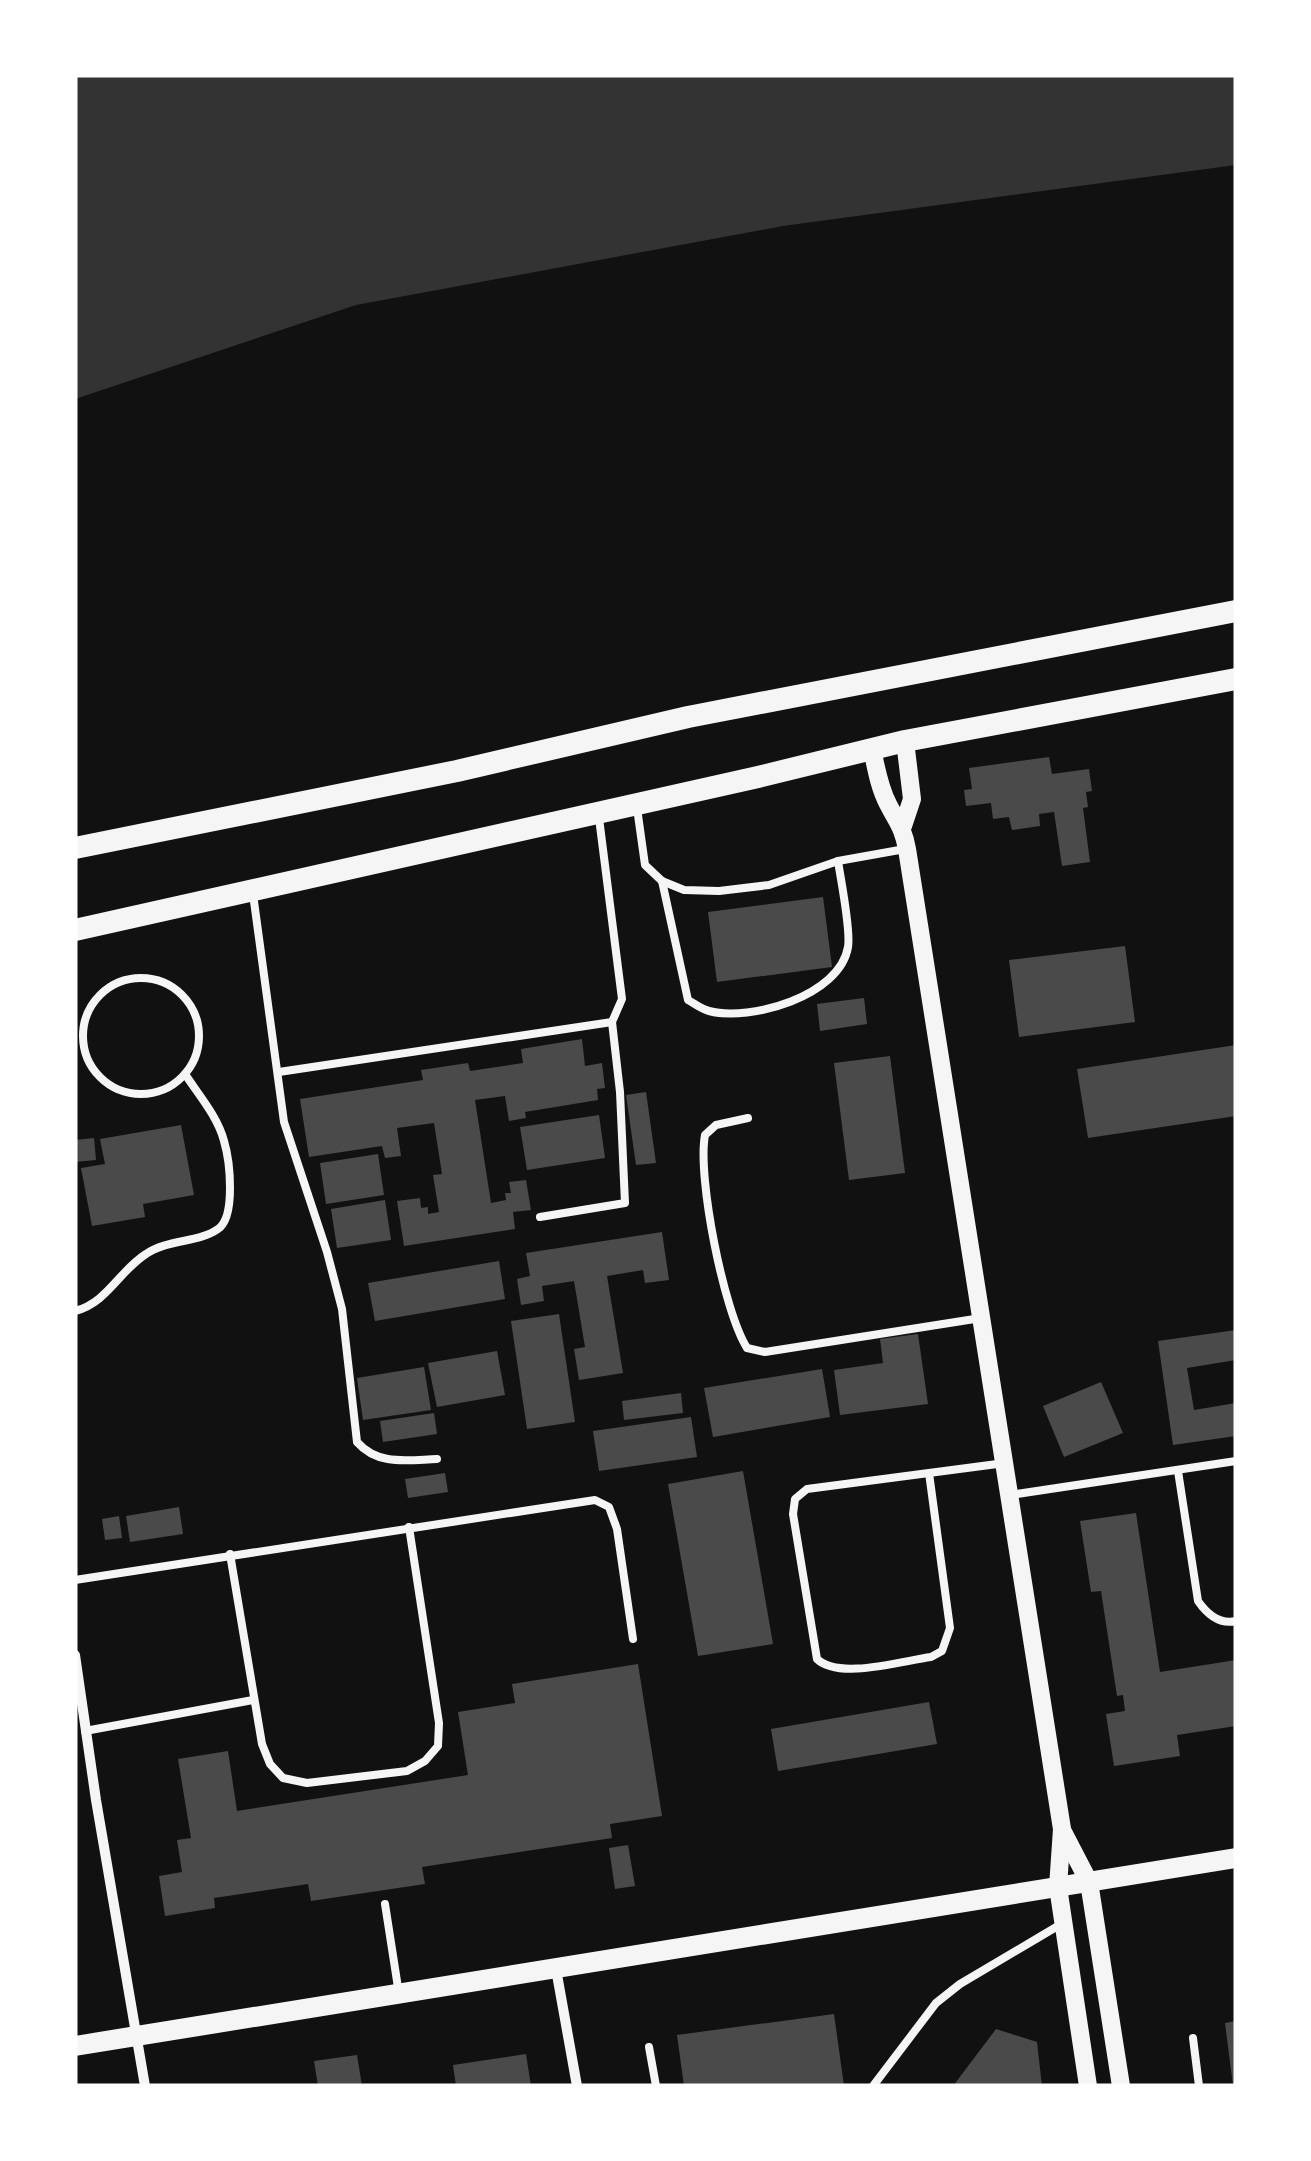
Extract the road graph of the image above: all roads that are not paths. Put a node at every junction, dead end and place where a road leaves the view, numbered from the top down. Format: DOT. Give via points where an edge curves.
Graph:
graph roads {
  1 [pos="1236,610"];
  2 [pos="1236,678"];
  3 [pos="905,741"];
  4 [pos="872,748"];
  5 [pos="636,804"];
  6 [pos="598,812"];
  7 [pos="903,826"];
  8 [pos="75,848"];
  9 [pos="907,849"];
  10 [pos="838,861"];
  11 [pos="662,881"];
  12 [pos="253,890"];
  13 [pos="75,930"];
  14 [pos="612,1022"];
  15 [pos="79,1028"];
  16 [pos="280,1072"];
  17 [pos="184,1074"];
  18 [pos="748,1118"];
  19 [pos="540,1217"];
  20 [pos="75,1312"];
  21 [pos="982,1318"];
  22 [pos="438,1459"];
  23 [pos="1236,1462"];
  24 [pos="1005,1463"];
  25 [pos="1178,1470"];
  26 [pos="929,1473"];
  27 [pos="1010,1495"];
  28 [pos="409,1527"];
  29 [pos="230,1554"];
  30 [pos="75,1580"];
  31 [pos="1236,1621"];
  32 [pos="633,1639"];
  33 [pos="75,1655"];
  34 [pos="253,1700"];
  35 [pos="86,1732"];
  36 [pos="1062,1829"];
  37 [pos="1236,1858"];
  38 [pos="1090,1882"];
  39 [pos="1058,1887"];
  40 [pos="384,1904"];
  41 [pos="1062,1923"];
  42 [pos="556,1968"];
  43 [pos="399,1994"];
  44 [pos="137,2036"];
  45 [pos="1193,2038"];
  46 [pos="75,2046"];
  47 [pos="649,2047"];
  48 [pos="145,2086"];
  49 [pos="578,2086"];
  50 [pos="656,2086"];
  51 [pos="873,2086"];
  52 [pos="1088,2086"];
  53 [pos="1121,2086"];
  54 [pos="1199,2086"];
  1 -- 8 [label="main road"];
  2 -- 3 [label="main road"];
  3 -- 4 [label="main road"];
  3 -- 7 [label="street" via="912,799"];
  4 -- 5 [label="main road"];
  4 -- 7 [label="street" via="888,806"];
  5 -- 6 [label="main road"];
  5 -- 11 [label="lane" via="645,866"];
  6 -- 12 [label="main road"];
  6 -- 14 [label="lane" via="622,999"];
  7 -- 9 [label="street"];
  9 -- 10 [label="lane"];
  9 -- 21 [label="street"];
  10 -- 11 [label="lane" via="769,885 719,891 684,890"];
  10 -- 11 [label="lane" via="848,947 837,972 805,995 742,1012 704,1010 688,1000"];
  12 -- 13 [label="main road"];
  12 -- 16 [label="lane"];
  14 -- 16 [label="lane"];
  14 -- 19 [label="lane" via="626,1203"];
  15 -- 17 [label="lane" via="96,1074 116,1088 140,1094 164,1089"];
  15 -- 17 [label="lane" via="108,988 130,978 154,979 192,1007 199,1030"];
  16 -- 22 [label="lane" via="284,1122 342,1308 356,1442 384,1460"];
  17 -- 20 [label="lane" via="224,1140 226,1223 149,1252 110,1291"];
  18 -- 21 [label="lane" via="705,1134 701,1154 737,1333 747,1348 765,1352"];
  21 -- 24 [label="street"];
  23 -- 25 [label="lane"];
  24 -- 26 [label="lane"];
  24 -- 27 [label="street"];
  25 -- 27 [label="lane"];
  25 -- 31 [label="lane" via="1198,1601 1208,1616"];
  26 -- 26 [label="lane" via="807,1489 795,1499 816,1660 826,1668 942,1651 950,1628"];
  27 -- 36 [label="street"];
  28 -- 29 [label="lane"];
  28 -- 32 [label="lane" via="595,1500 609,1508 616,1529"];
  28 -- 34 [label="lane" via="439,1723 438,1746 426,1761 407,1771 307,1783 283,1778 262,1744"];
  29 -- 30 [label="lane"];
  29 -- 34 [label="lane"];
  33 -- 35 [label="street"];
  34 -- 35 [label="lane"];
  35 -- 44 [label="street"];
  36 -- 38 [label="street"];
  36 -- 39 [label="street"];
  37 -- 38 [label="main road"];
  38 -- 39 [label="main road"];
  38 -- 53 [label="street"];
  39 -- 41 [label="street"];
  39 -- 42 [label="main road"];
  40 -- 43 [label="lane"];
  41 -- 51 [label="lane" via="936,2003"];
  41 -- 52 [label="street"];
  42 -- 43 [label="main road"];
  42 -- 49 [label="street"];
  43 -- 44 [label="main road"];
  44 -- 46 [label="main road"];
  44 -- 48 [label="street"];
  45 -- 54 [label="lane"];
  47 -- 50 [label="lane"];
}
